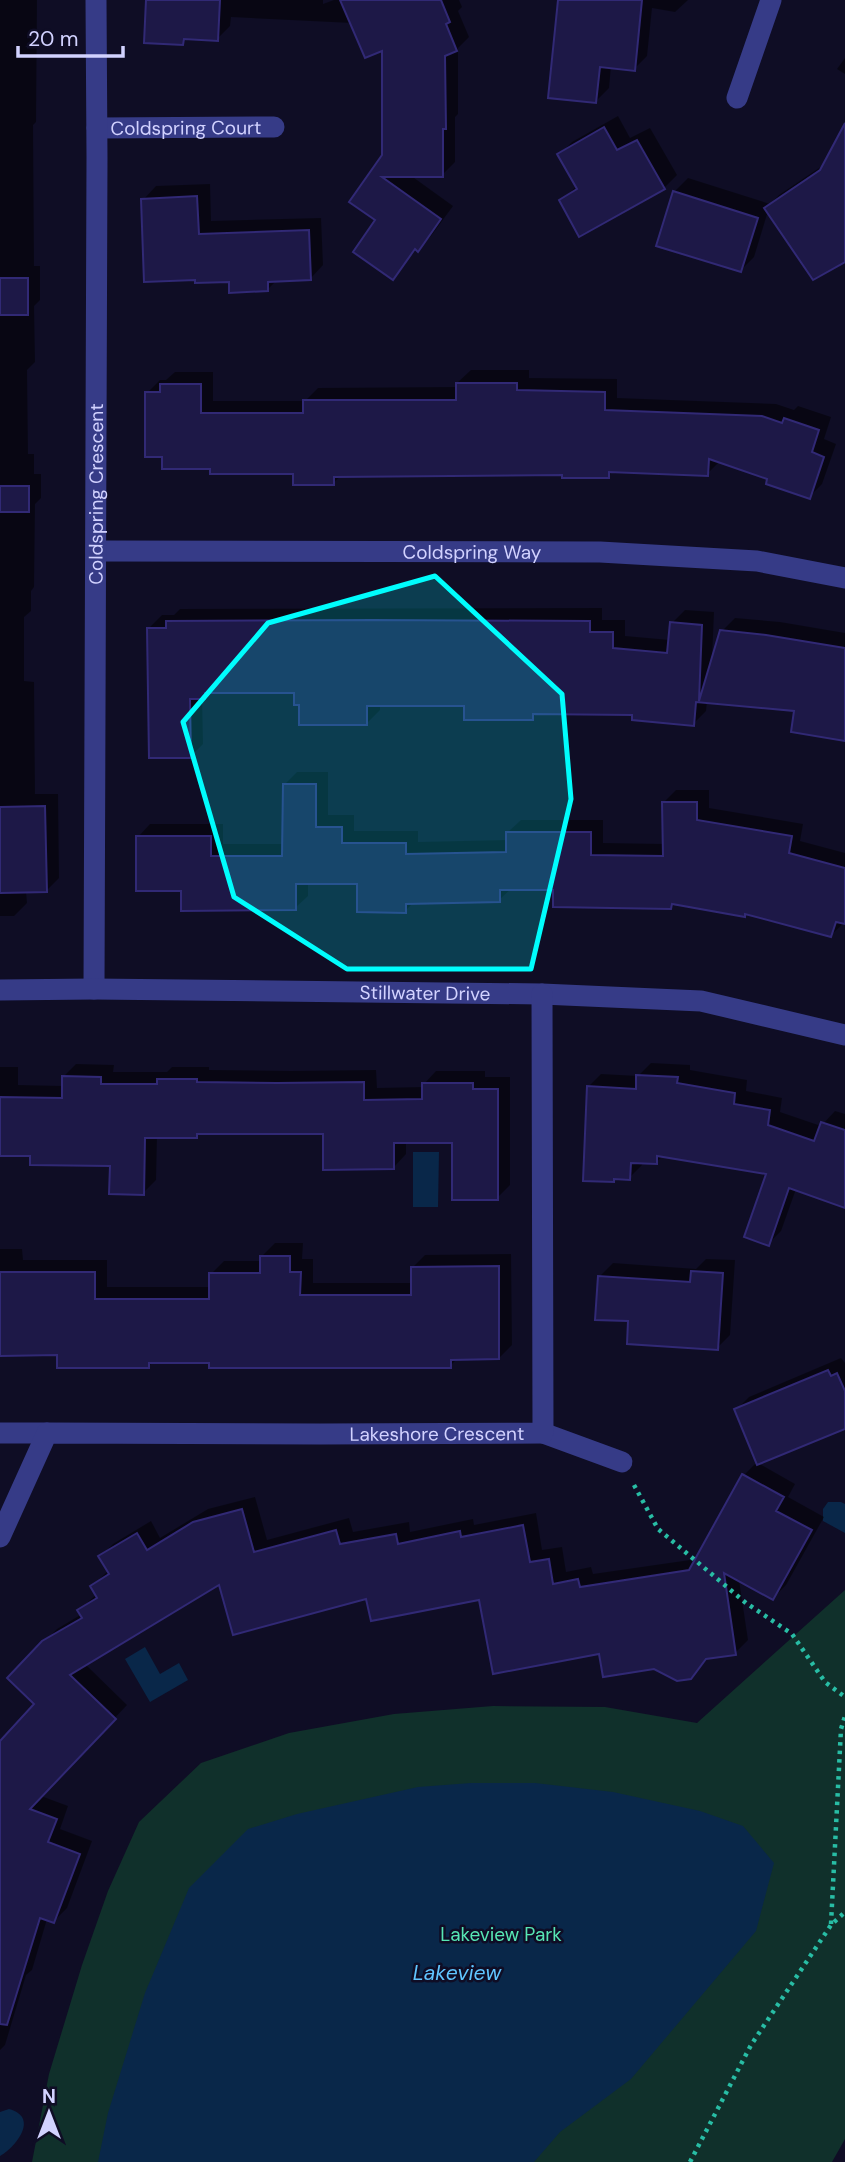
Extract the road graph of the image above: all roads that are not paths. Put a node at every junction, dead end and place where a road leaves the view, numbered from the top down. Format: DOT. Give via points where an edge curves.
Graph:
graph roads {
  1 [pos="96,0"];
  2 [pos="771,0"];
  3 [pos="737,98"];
  4 [pos="274,127"];
  5 [pos="97,128"];
  6 [pos="96,551"];
  7 [pos="845,578"];
  8 [pos="94,989"];
  9 [pos="0,990"];
  10 [pos="542,994"];
  11 [pos="845,1035"];
  12 [pos="0,1433"];
  13 [pos="47,1433"];
  14 [pos="543,1433"];
  15 [pos="622,1462"];
  16 [pos="0,1537"];
  1 -- 5 [label="street, Coldspring Crescent"];
  2 -- 3 [label="street"];
  4 -- 5 [label="street, Coldspring Court"];
  5 -- 6 [label="street, Coldspring Crescent"];
  6 -- 7 [label="street, Coldspring Way" via="600,552 757,561"];
  6 -- 8 [label="street, Coldspring Crescent"];
  8 -- 9 [label="street, Stillwater Drive"];
  8 -- 10 [label="street, Stillwater Drive"];
  10 -- 11 [label="street, Stillwater Drive" via="701,1001"];
  10 -- 14 [label="street, Lakeshore Crescent"];
  12 -- 13 [label="street, Lakeshore Crescent"];
  13 -- 14 [label="street, Lakeshore Crescent"];
  13 -- 16 [label="street"];
  14 -- 15 [label="street"];
}
